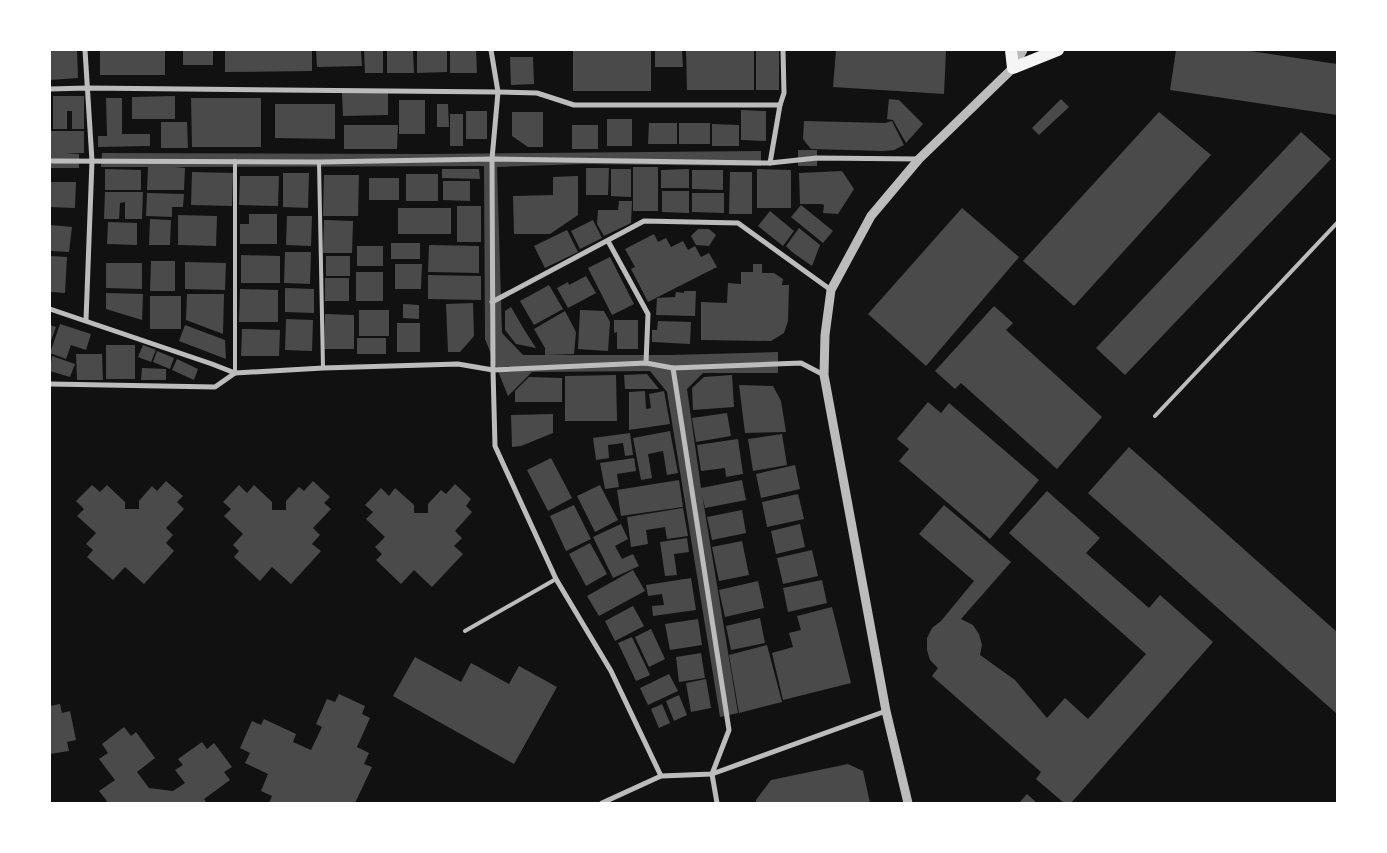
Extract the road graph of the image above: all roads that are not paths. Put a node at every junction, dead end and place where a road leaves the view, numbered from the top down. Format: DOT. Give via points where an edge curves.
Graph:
graph roads {
  1 [pos="85,50"];
  2 [pos="491,50"];
  3 [pos="783,50"];
  4 [pos="1011,50"];
  5 [pos="1023,50"];
  6 [pos="1058,50"];
  7 [pos="1013,68"];
  8 [pos="87,88"];
  9 [pos="50,89"];
  10 [pos="498,92"];
  11 [pos="780,104"];
  12 [pos="492,158"];
  13 [pos="919,159"];
  14 [pos="50,161"];
  15 [pos="92,161"];
  16 [pos="235,161"];
  17 [pos="319,162"];
  18 [pos="770,163"];
  19 [pos="1337,223"];
  20 [pos="608,241"];
  21 [pos="831,290"];
  22 [pos="492,302"];
  23 [pos="50,309"];
  24 [pos="86,320"];
  25 [pos="646,363"];
  26 [pos="323,368"];
  27 [pos="673,368"];
  28 [pos="493,370"];
  29 [pos="234,373"];
  30 [pos="824,375"];
  31 [pos="50,384"];
  32 [pos="1155,416"];
  33 [pos="556,580"];
  34 [pos="465,631"];
  35 [pos="886,710"];
  36 [pos="712,774"];
  37 [pos="661,776"];
  38 [pos="602,803"];
  39 [pos="717,803"];
  40 [pos="908,803"];
  1 -- 8 [label="street"];
  2 -- 10 [label="street"];
  3 -- 11 [label="street" via="784,93"];
  4 -- 7 [label="main road"];
  5 -- 7 [label="street"];
  6 -- 7 [label="main road"];
  7 -- 13 [label="street"];
  8 -- 9 [label="street"];
  8 -- 10 [label="street"];
  8 -- 15 [label="street"];
  10 -- 11 [label="street" via="537,93 574,105"];
  10 -- 12 [label="street"];
  11 -- 18 [label="street"];
  12 -- 17 [label="street"];
  12 -- 18 [label="street"];
  12 -- 22 [label="street"];
  13 -- 18 [label="street" via="817,158"];
  13 -- 21 [label="street" via="871,216"];
  14 -- 15 [label="street"];
  15 -- 16 [label="street"];
  15 -- 24 [label="street"];
  16 -- 17 [label="street"];
  16 -- 29 [label="lane"];
  17 -- 26 [label="lane"];
  19 -- 32 [label="lane"];
  20 -- 21 [label="street" via="644,221 738,223"];
  20 -- 22 [label="street"];
  20 -- 25 [label="street" via="648,314"];
  21 -- 30 [label="street"];
  22 -- 28 [label="street"];
  23 -- 24 [label="street"];
  24 -- 29 [label="street"];
  25 -- 27 [label="street"];
  25 -- 28 [label="street"];
  26 -- 28 [label="street" via="458,364"];
  26 -- 29 [label="street"];
  27 -- 30 [label="street" via="801,364"];
  27 -- 36 [label="street" via="729,730"];
  28 -- 33 [label="street" via="495,446"];
  29 -- 31 [label="street" via="215,387"];
  30 -- 35 [label="street"];
  33 -- 34 [label="lane"];
  33 -- 37 [label="street" via="610,672"];
  35 -- 36 [label="street"];
  35 -- 40 [label="street"];
  36 -- 37 [label="street"];
  36 -- 39 [label="street"];
  37 -- 38 [label="street"];
}
